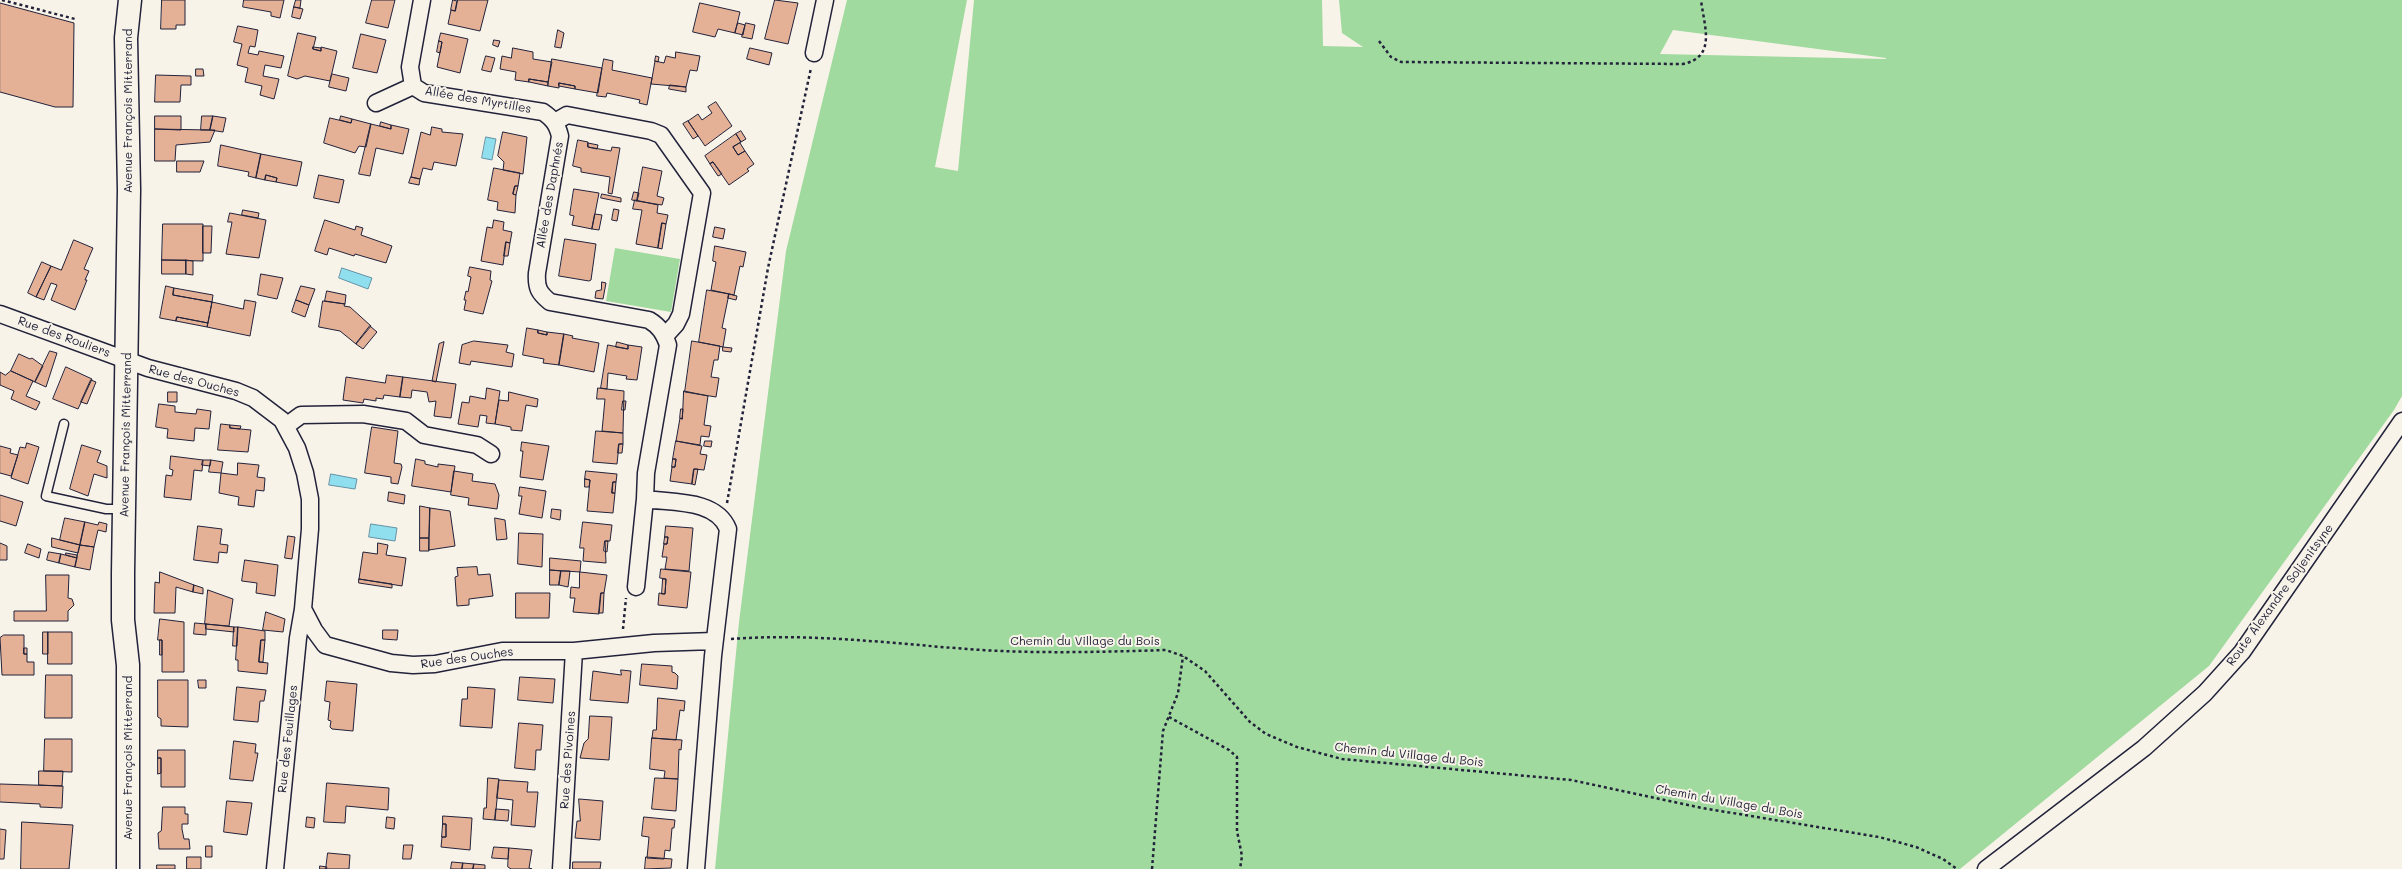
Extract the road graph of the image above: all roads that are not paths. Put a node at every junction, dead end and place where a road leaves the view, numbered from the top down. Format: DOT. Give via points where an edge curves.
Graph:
graph roads {
  1 [pos="130,0"];
  2 [pos="422,0"];
  3 [pos="825,0"];
  4 [pos="814,53"];
  5 [pos="413,86"];
  6 [pos="376,103"];
  7 [pos="556,122"];
  8 [pos="0,314"];
  9 [pos="665,336"];
  10 [pos="127,361"];
  11 [pos="2402,421"];
  12 [pos="64,424"];
  13 [pos="286,426"];
  14 [pos="491,454"];
  15 [pos="645,499"];
  16 [pos="124,509"];
  17 [pos="636,586"];
  18 [pos="303,609"];
  19 [pos="714,641"];
  20 [pos="323,642"];
  21 [pos="574,651"];
  22 [pos="297,656"];
  23 [pos="128,869"];
  24 [pos="275,869"];
  25 [pos="561,869"];
  26 [pos="696,869"];
  27 [pos="1986,869"];
  1 -- 10 [label="main road, Avenue François Mitterrand" via="126,38 129,190"];
  2 -- 5 [label="street, Allée des Myrtilles" via="410,67"];
  3 -- 4 [label="street"];
  5 -- 6 [label="street"];
  5 -- 7 [label="street, Allée des Myrtilles" via="424,93 543,112"];
  7 -- 9 [label="street, Allée des Daphnés" via="560,136 537,273 537,289 550,302 648,320"];
  7 -- 9 [label="street" via="567,114 661,135 702,193 680,314 676,324"];
  8 -- 10 [label="street, Rue des Rouliers"];
  9 -- 15 [label="street" via="668,344 646,473"];
  10 -- 13 [label="street, Rue des Ouches" via="236,391 253,398 272,411"];
  10 -- 16 [label="main road, Avenue François Mitterrand"];
  11 -- 27 [label="street, Route Alexandre Soljenitsyne" via="2242,652 2205,693 2144,748"];
  12 -- 16 [label="lane" via="46,496 106,509"];
  13 -- 14 [label="street" via="301,415 363,414 406,421 424,435 477,445"];
  13 -- 18 [label="street, Rue des Ouches" via="297,448 310,499"];
  15 -- 17 [label="street"];
  15 -- 19 [label="street" via="709,508 725,521 728,529"];
  16 -- 23 [label="main road, Avenue François Mitterrand" via="123,620 128,665"];
  18 -- 20 [label="street"];
  18 -- 22 [label="street, Rue des Feuillages"];
  19 -- 21 [label="street, Rue des Ouches"];
  19 -- 26 [label="street"];
  20 -- 21 [label="street, Rue des Ouches" via="347,652 390,663 413,665 435,664 502,651"];
  20 -- 22 [label="street"];
  21 -- 25 [label="street, Rue des Pivoines"];
  22 -- 24 [label="street, Rue des Feuillages"];
}
